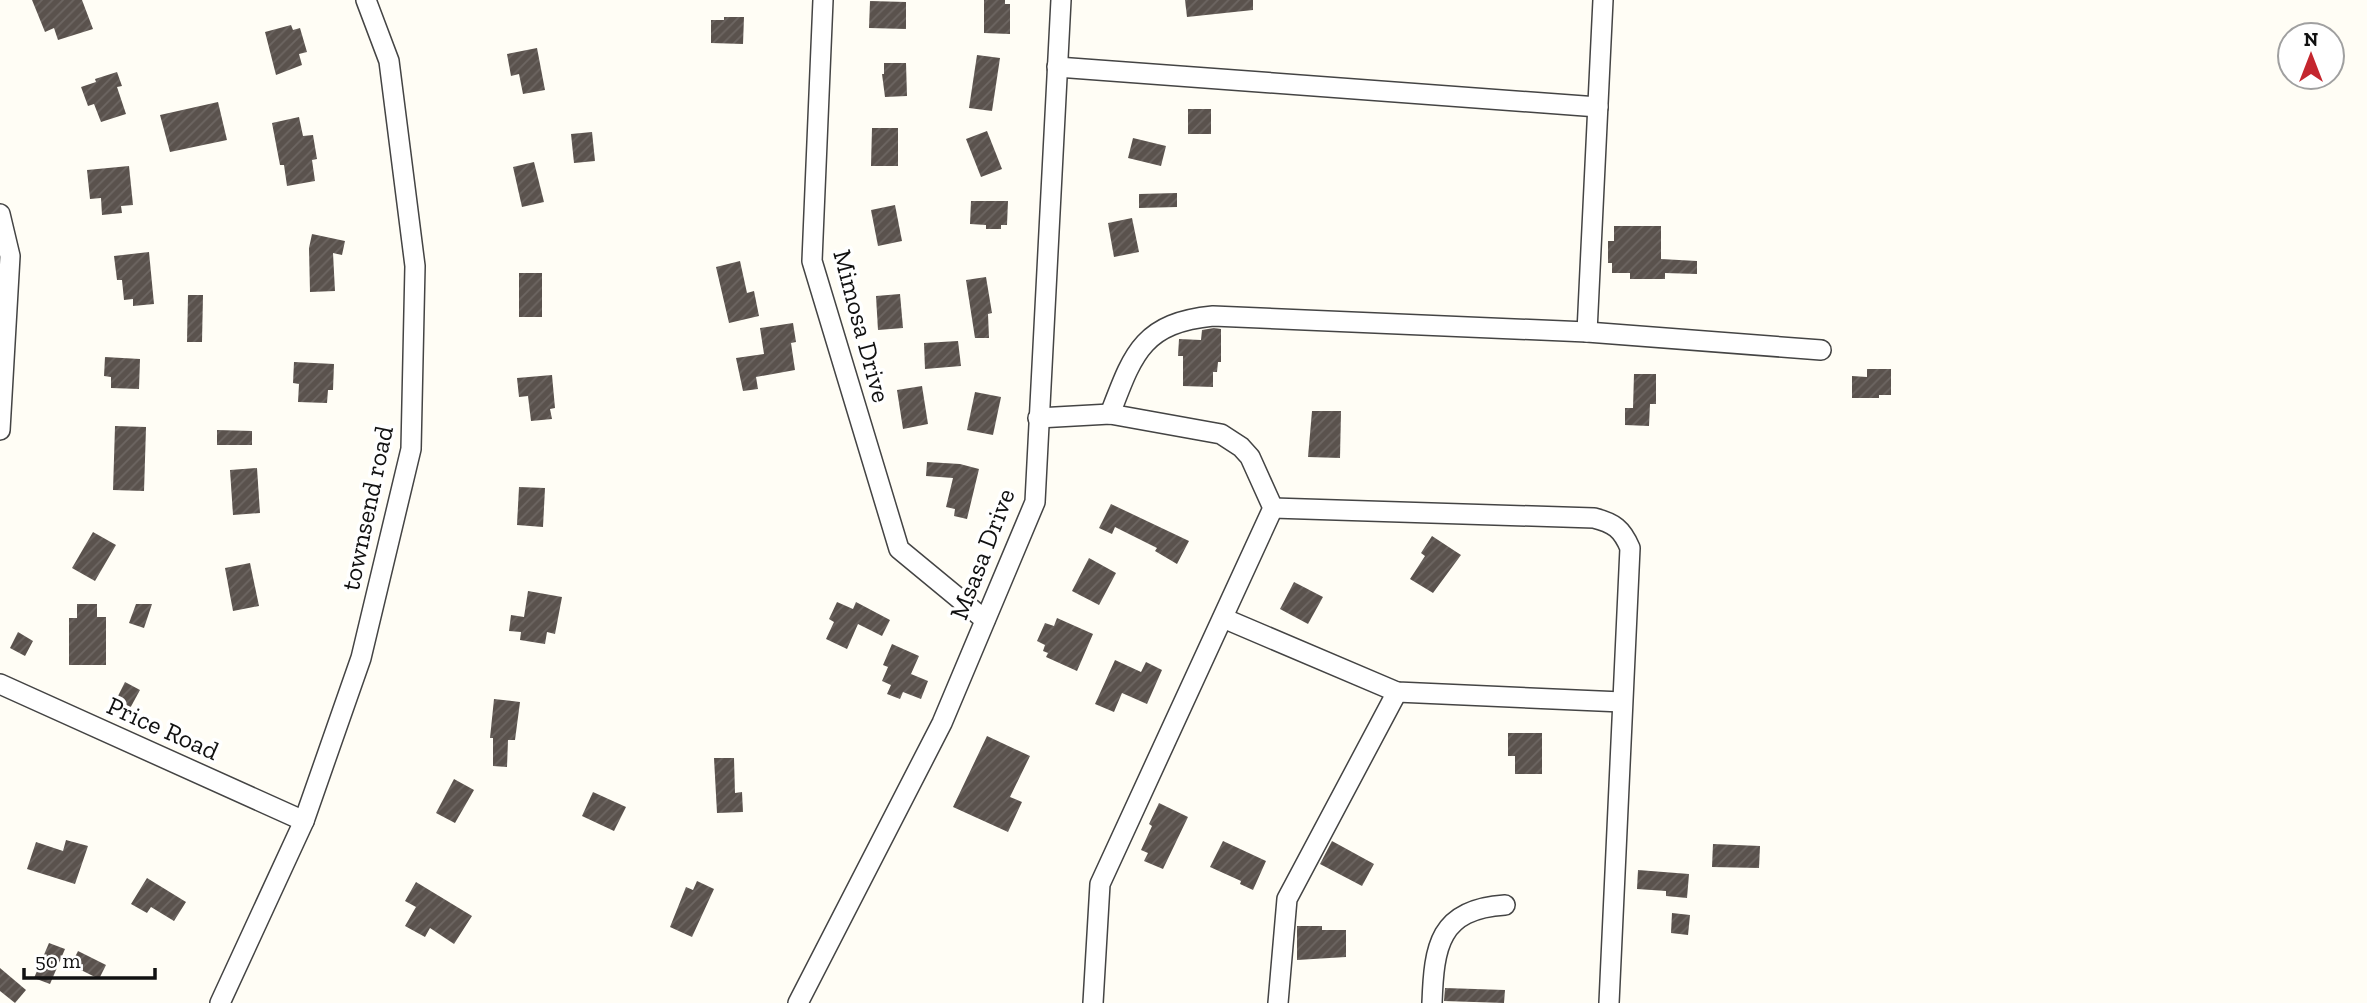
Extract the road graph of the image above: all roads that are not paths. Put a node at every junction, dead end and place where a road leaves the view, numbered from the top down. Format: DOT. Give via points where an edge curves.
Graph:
graph roads {
  1 [pos="366,0"];
  2 [pos="823,0"];
  3 [pos="1060,0"];
  4 [pos="1603,0"];
  5 [pos="1057,67"];
  6 [pos="1598,107"];
  7 [pos="0,214"];
  8 [pos="1587,332"];
  9 [pos="1821,350"];
  10 [pos="1110,414"];
  11 [pos="1038,418"];
  12 [pos="0,430"];
  13 [pos="1273,508"];
  14 [pos="1223,618"];
  15 [pos="985,620"];
  16 [pos="0,684"];
  17 [pos="1397,692"];
  18 [pos="1622,702"];
  19 [pos="304,821"];
  20 [pos="1505,905"];
  21 [pos="220,1003"];
  22 [pos="798,1003"];
  23 [pos="1093,1003"];
  24 [pos="1278,1003"];
  25 [pos="1432,1003"];
  26 [pos="1609,1003"];
  1 -- 19 [label="street, townsend road" via="389,61 415,266 411,449 361,658"];
  2 -- 15 [label="street, Mimosa Drive" via="812,261 899,549"];
  3 -- 5 [label="street, Msasa Drive"];
  4 -- 6 [label="street"];
  5 -- 6 [label="street"];
  5 -- 11 [label="street, Msasa Drive"];
  6 -- 8 [label="street"];
  7 -- 12 [label="street" via="10,256"];
  8 -- 9 [label="street"];
  8 -- 10 [label="street" via="1192,318 1167,326 1147,340 1125,374"];
  10 -- 11 [label="street"];
  10 -- 13 [label="street" via="1231,439 1250,457"];
  11 -- 15 [label="street, Msasa Drive" via="1035,502"];
  13 -- 14 [label="street"];
  13 -- 18 [label="street" via="1611,522 1623,532 1630,548"];
  14 -- 17 [label="street"];
  14 -- 23 [label="street" via="1100,884"];
  15 -- 22 [label="street, Msasa Drive" via="942,723"];
  16 -- 19 [label="street, Price Road"];
  17 -- 18 [label="street"];
  17 -- 24 [label="street" via="1287,899"];
  18 -- 26 [label="street"];
  19 -- 21 [label="street, townsend road"];
  20 -- 25 [label="street" via="1472,910 1456,919 1437,951"];
}
